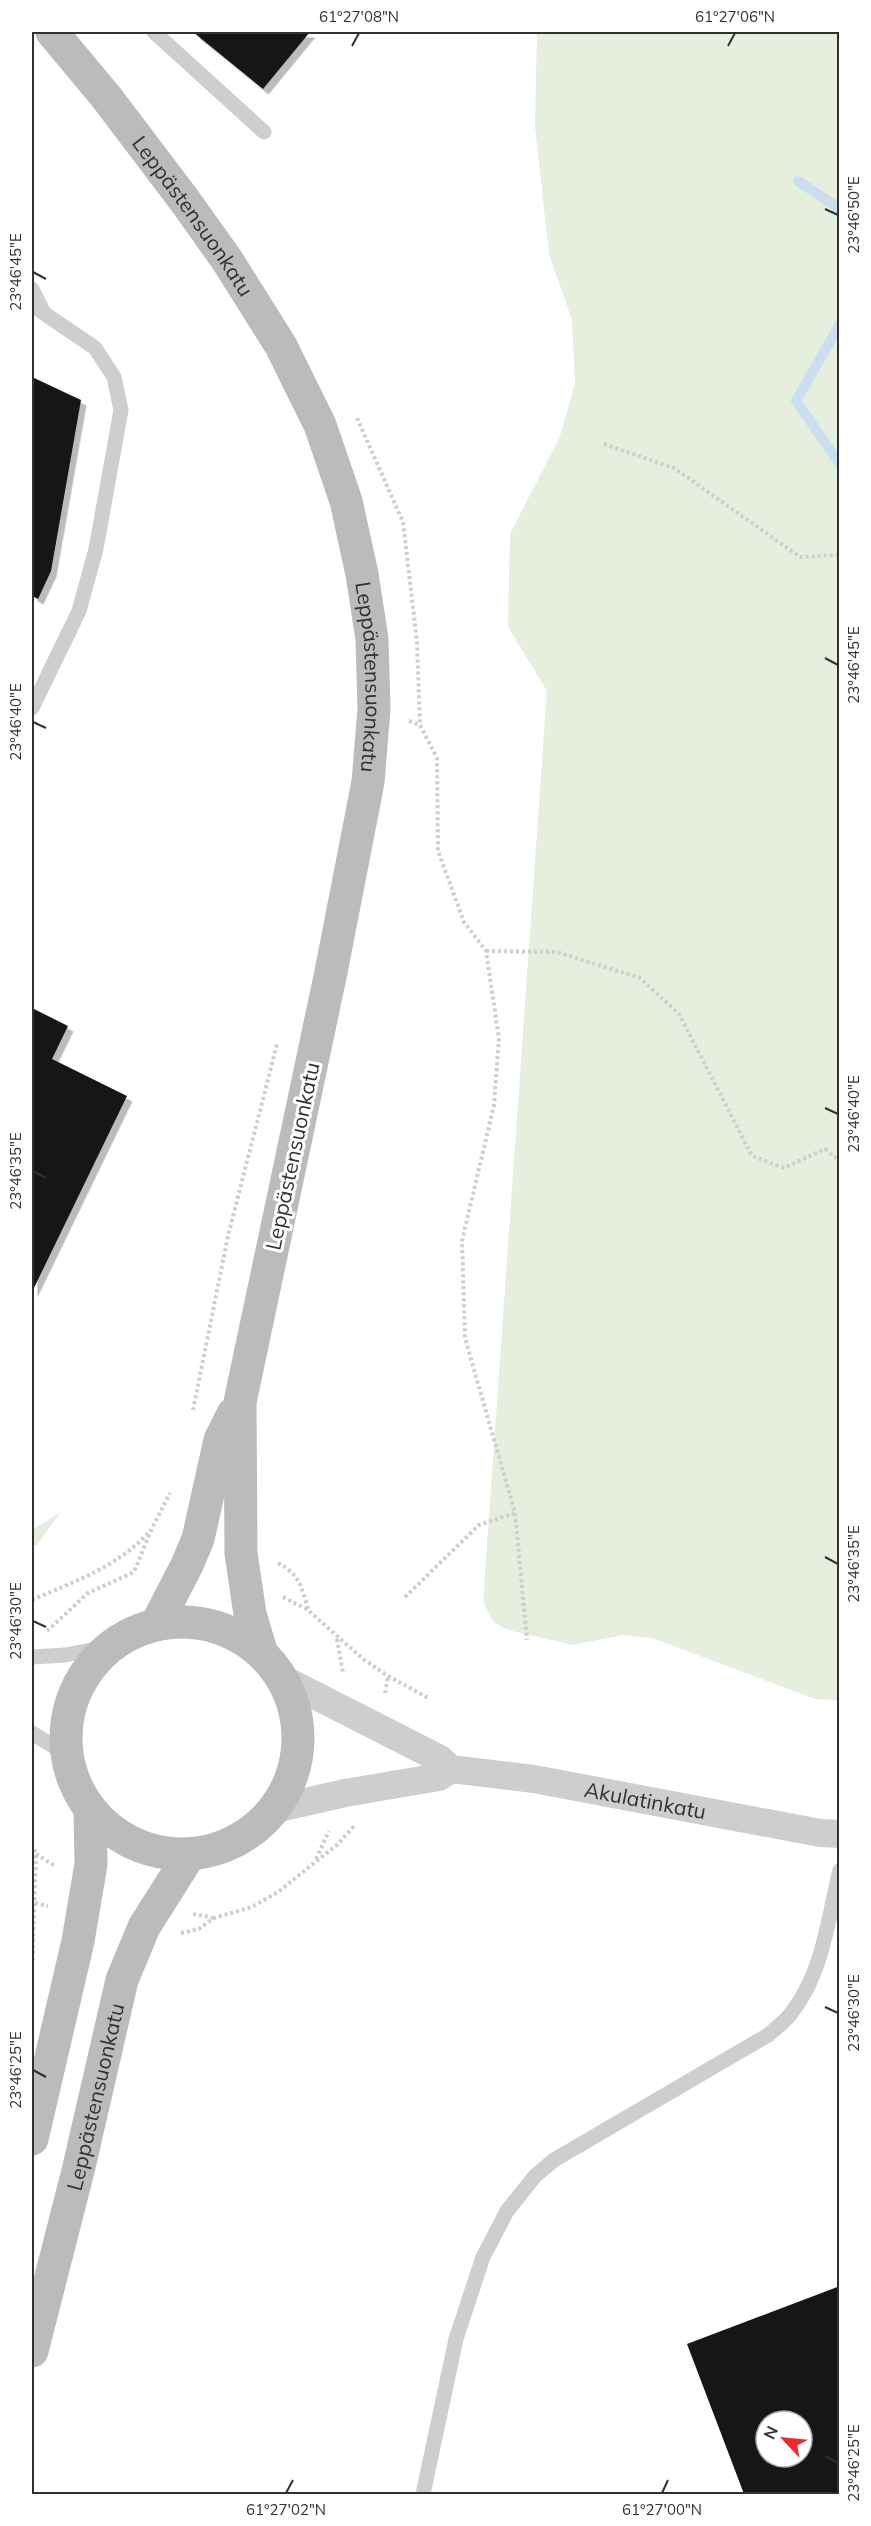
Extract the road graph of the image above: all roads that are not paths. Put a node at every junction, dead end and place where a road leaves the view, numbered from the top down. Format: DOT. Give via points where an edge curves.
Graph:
graph roads {
  1 [pos="52,32"];
  2 [pos="154,32"];
  3 [pos="264,132"];
  4 [pos="32,289"];
  5 [pos="37,308"];
  6 [pos="32,708"];
  7 [pos="240,1402"];
  8 [pos="157,1623"];
  9 [pos="107,1647"];
  10 [pos="261,1651"];
  11 [pos="32,1658"];
  12 [pos="283,1679"];
  13 [pos="32,1733"];
  14 [pos="66,1754"];
  15 [pos="451,1769"];
  16 [pos="275,1809"];
  17 [pos="90,1811"];
  18 [pos="840,1834"];
  19 [pos="190,1854"];
  20 [pos="840,1870"];
  21 [pos="32,2139"];
  22 [pos="32,2351"];
  23 [pos="423,2494"];
  1 -- 7 [label="main road, Leppästensuonkatu" via="107,98 227,260 281,346 320,425 346,501 363,574 372,639 374,709 368,782"];
  2 -- 3 [label="lane"];
  4 -- 5 [label="lane"];
  5 -- 6 [label="lane" via="96,348 114,377 121,410 96,549 79,611"];
  7 -- 8 [label="main road, Leppästensuonkatu" via="220,1440 198,1539"];
  7 -- 10 [label="main road, Leppästensuonkatu" via="241,1553 250,1614"];
  8 -- 9 [label="main road" via="131,1632"];
  8 -- 10 [label="main road" via="184,1620 212,1624"];
  9 -- 11 [label="lane"];
  9 -- 14 [label="main road" via="87,1669 73,1695 66,1724"];
  10 -- 12 [label="main road"];
  12 -- 15 [label="street, Akulatinkatu" via="440,1759"];
  12 -- 16 [label="main road" via="296,1712 298,1748 291,1780"];
  13 -- 14 [label="lane"];
  14 -- 17 [label="main road" via="74,1784"];
  15 -- 16 [label="street, Akulatinkatu" via="439,1777"];
  15 -- 18 [label="street, Akulatinkatu" via="534,1779"];
  16 -- 19 [label="main road" via="251,1832 222,1848"];
  17 -- 19 [label="main road" via="110,1831 135,1845 162,1853"];
  17 -- 21 [label="main road" via="91,1864 83,1913"];
  19 -- 22 [label="main road, Leppästensuonkatu" via="144,1927 122,1980"];
  20 -- 23 [label="lane" via="818,1962 808,1988 791,2014 768,2035 554,2160 535,2176 507,2211 483,2257 456,2339"];
}
